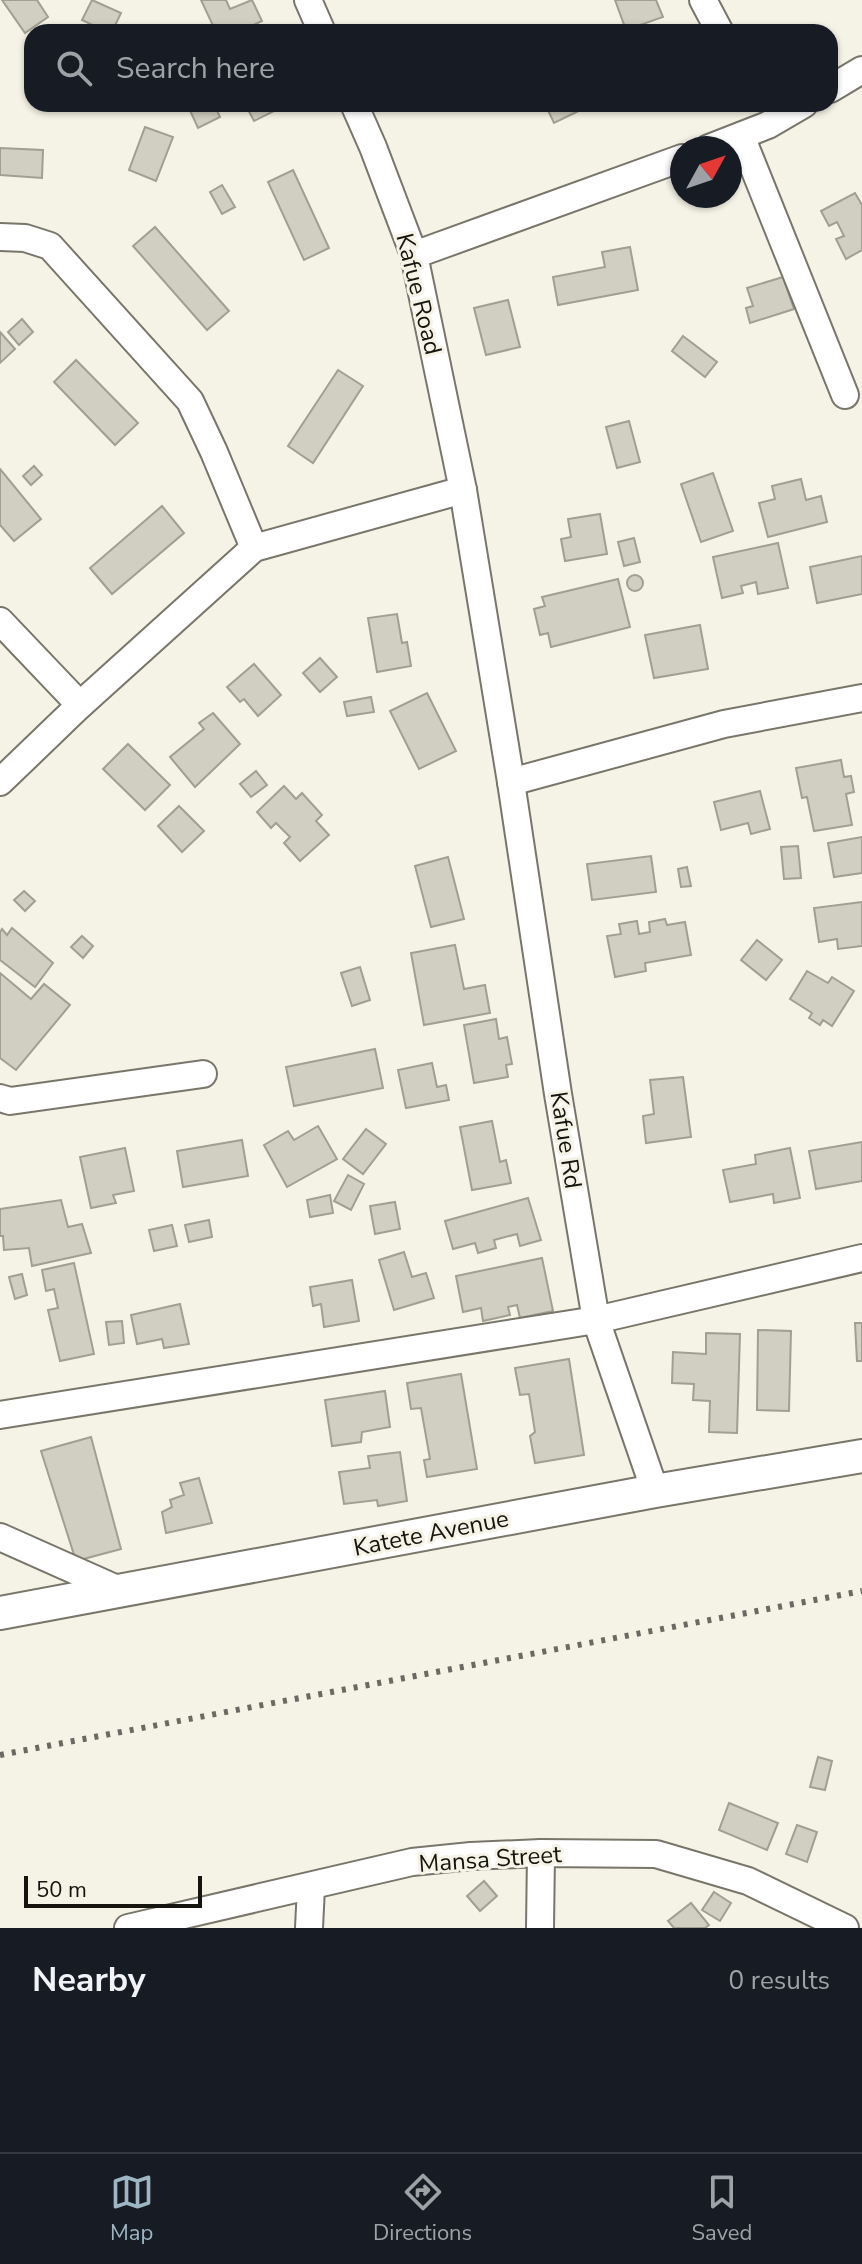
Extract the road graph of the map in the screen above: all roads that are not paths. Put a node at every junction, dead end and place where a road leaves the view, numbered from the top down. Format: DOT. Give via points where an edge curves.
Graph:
graph roads {
  1 [pos="308,0"];
  2 [pos="703,0"];
  3 [pos="318,24"];
  4 [pos="716,24"];
  5 [pos="862,70"];
  6 [pos="838,84"];
  7 [pos="358,112"];
  8 [pos="763,114"];
  9 [pos="741,136"];
  10 [pos="742,138"];
  11 [pos="670,162"];
  12 [pos="0,237"];
  13 [pos="414,255"];
  14 [pos="845,395"];
  15 [pos="463,490"];
  16 [pos="254,548"];
  17 [pos="0,621"];
  18 [pos="862,698"];
  19 [pos="80,705"];
  20 [pos="0,782"];
  21 [pos="511,782"];
  22 [pos="203,1074"];
  23 [pos="0,1098"];
  24 [pos="862,1258"];
  25 [pos="596,1320"];
  26 [pos="0,1415"];
  27 [pos="862,1456"];
  28 [pos="655,1491"];
  29 [pos="0,1537"];
  30 [pos="119,1590"];
  31 [pos="0,1613"];
  32 [pos="541,1853"];
  33 [pos="311,1887"];
  34 [pos="128,1928"];
  35 [pos="309,1928"];
  36 [pos="540,1928"];
  37 [pos="845,1928"];
  1 -- 3 [label="street"];
  2 -- 4 [label="street"];
  5 -- 6 [label="street"];
  7 -- 13 [label="street, Kafue Road"];
  8 -- 9 [label="street"];
  10 -- 14 [label="street"];
  11 -- 13 [label="street"];
  12 -- 16 [label="street" via="50,246 190,401"];
  13 -- 15 [label="street, Kafue Road"];
  15 -- 16 [label="street"];
  15 -- 21 [label="street, Kafue Road"];
  16 -- 19 [label="street"];
  17 -- 19 [label="street"];
  18 -- 21 [label="street" via="724,724"];
  19 -- 20 [label="street"];
  21 -- 25 [label="street, Kafue Rd"];
  22 -- 23 [label="street" via="10,1101"];
  24 -- 25 [label="street"];
  25 -- 26 [label="street"];
  25 -- 28 [label="street, Kafue Rd"];
  27 -- 28 [label="street, Katete Avenue"];
  28 -- 30 [label="street, Katete Avenue"];
  29 -- 30 [label="street"];
  30 -- 31 [label="street, Katete Avenue"];
  32 -- 33 [label="street, Mansa Street" via="412,1862"];
  32 -- 36 [label="street"];
  32 -- 37 [label="street, Mansa Street" via="656,1854 748,1881"];
  33 -- 34 [label="street, Mansa Street"];
  33 -- 35 [label="street"];
}
